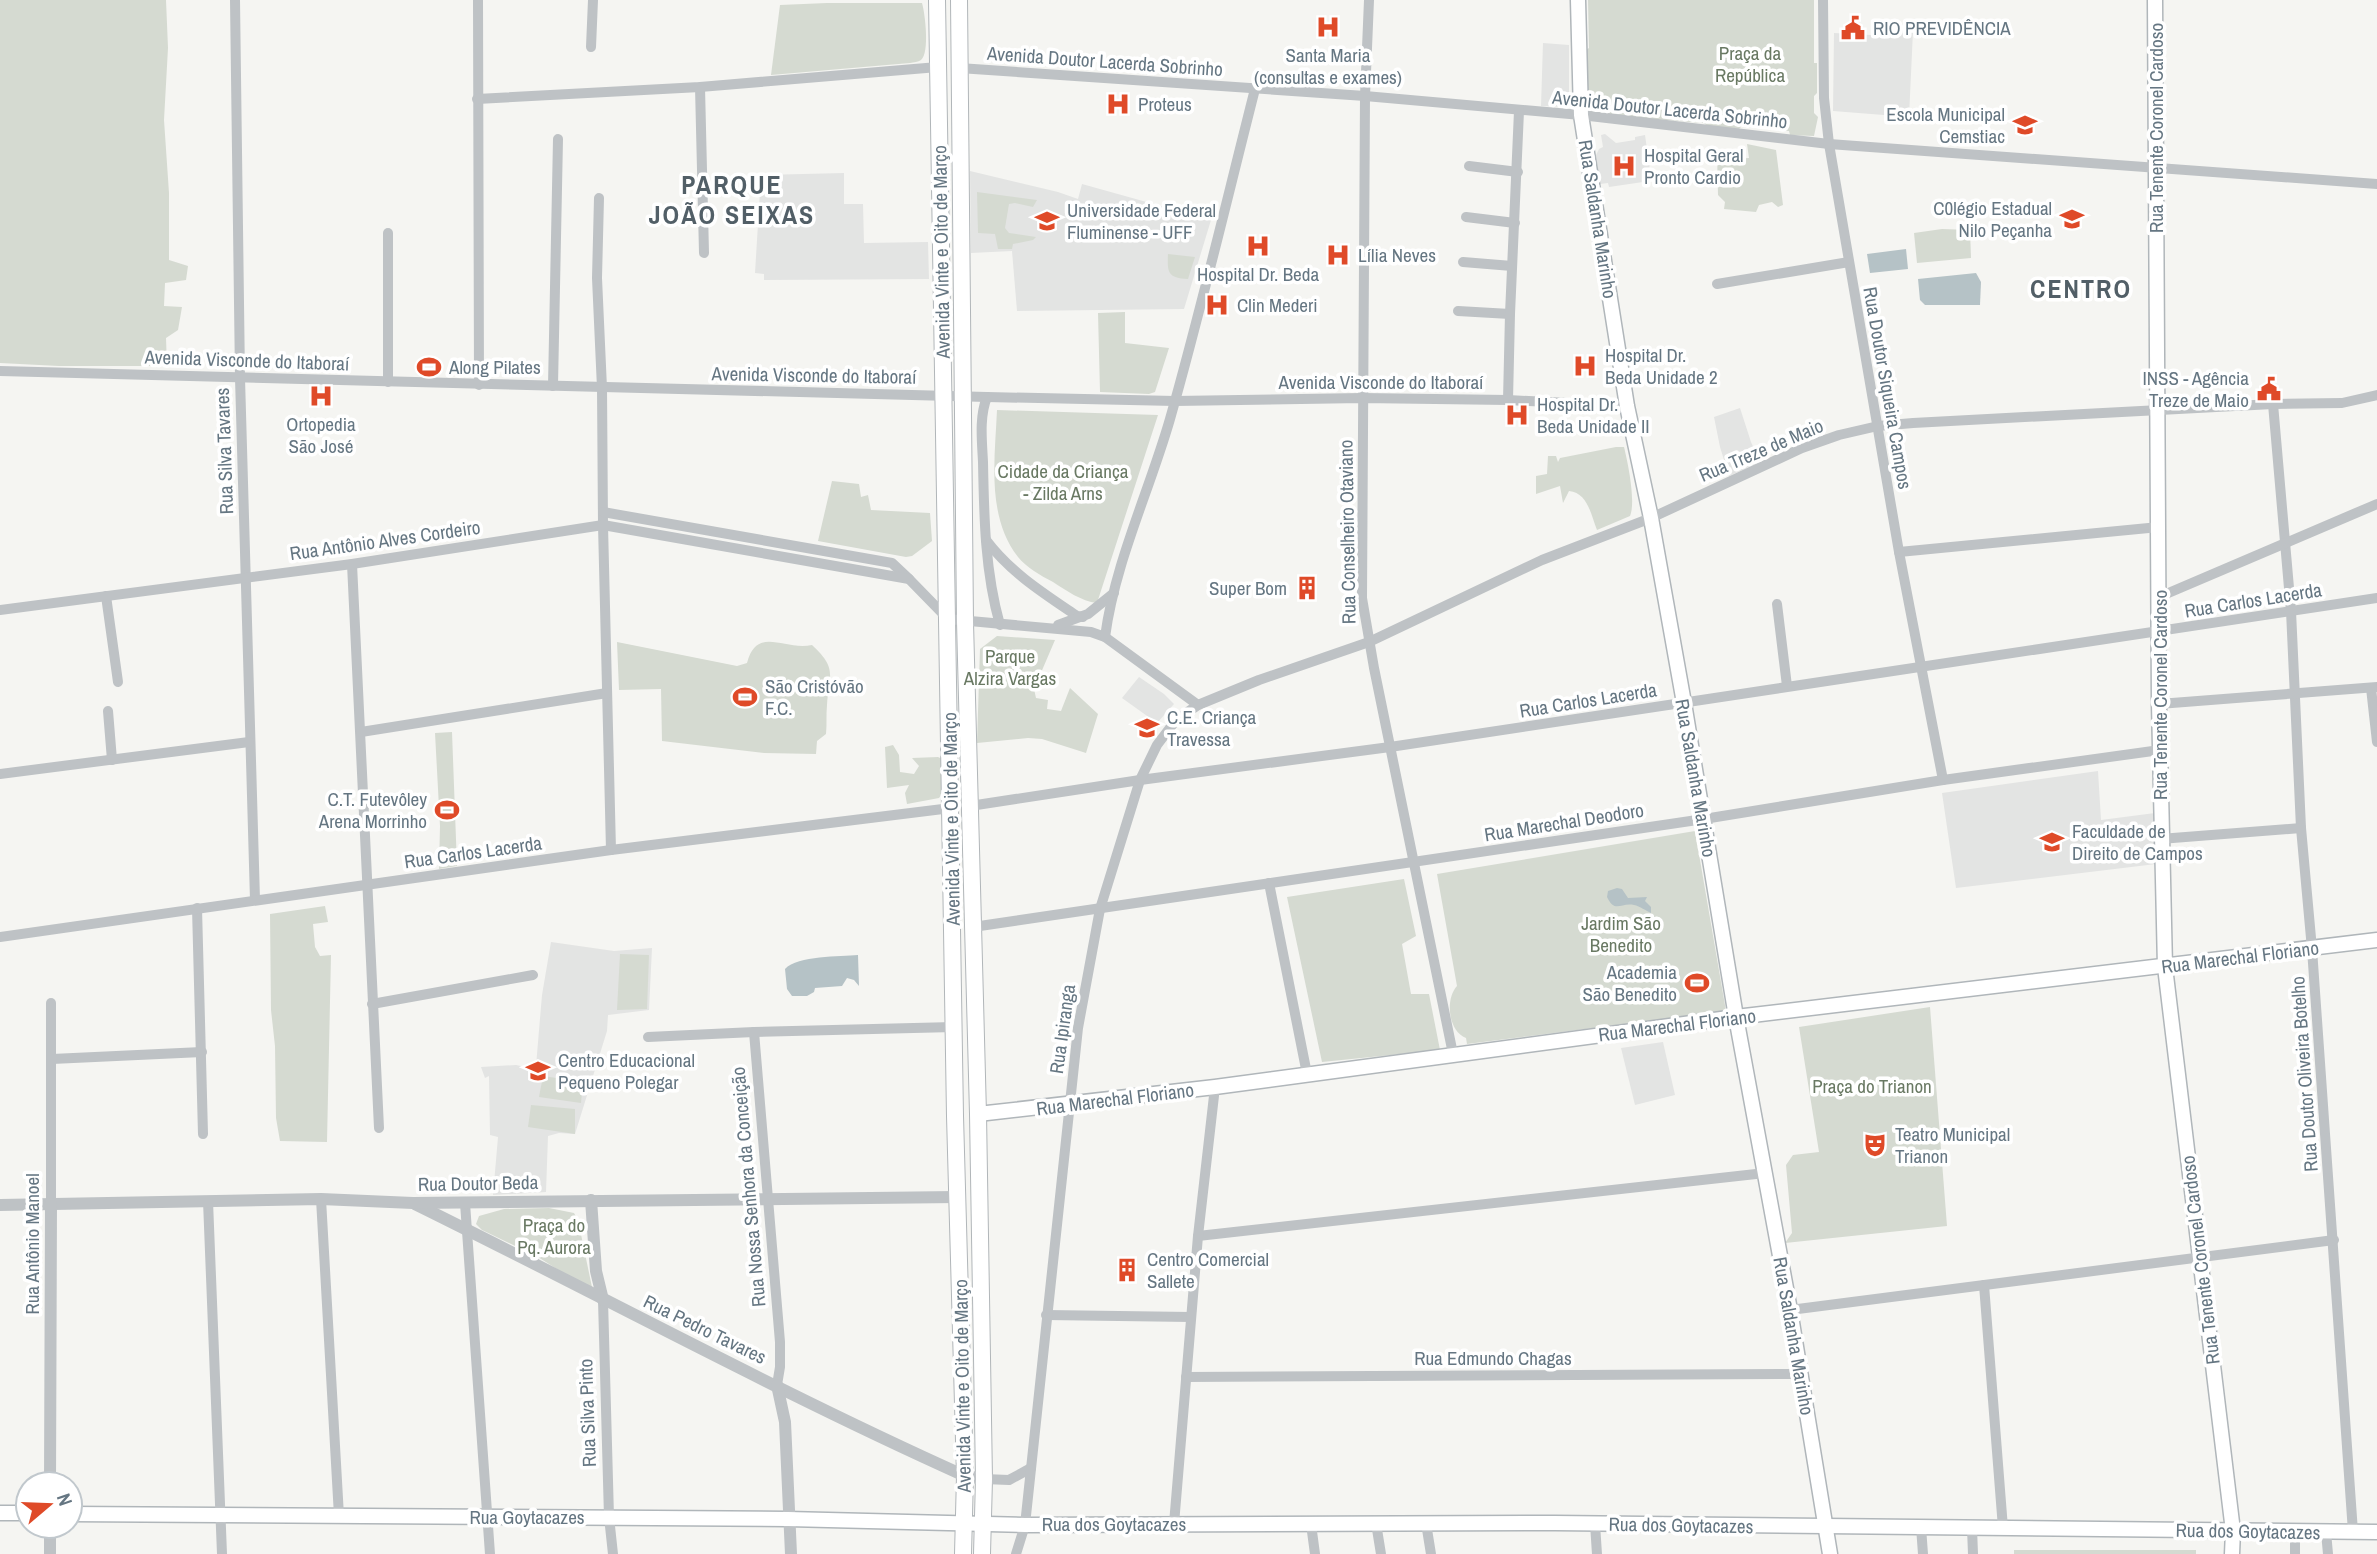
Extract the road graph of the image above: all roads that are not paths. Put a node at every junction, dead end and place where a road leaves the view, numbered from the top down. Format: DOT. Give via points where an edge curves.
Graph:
graph roads {
  1 [pos="234,0"];
  2 [pos="478,0"];
  3 [pos="593,0"];
  4 [pos="937,0"];
  5 [pos="959,0"];
  6 [pos="1369,0"];
  7 [pos="1578,0"];
  8 [pos="1823,0"];
  9 [pos="2155,0"];
  10 [pos="591,47"];
  11 [pos="938,67"];
  12 [pos="960,68"];
  13 [pos="700,87"];
  14 [pos="1255,89"];
  15 [pos="1365,96"];
  16 [pos="477,99"];
  17 [pos="1519,111"];
  18 [pos="1581,115"];
  19 [pos="558,139"];
  20 [pos="1829,144"];
  21 [pos="1469,166"];
  22 [pos="2157,169"];
  23 [pos="1518,172"];
  24 [pos="2377,184"];
  25 [pos="599,198"];
  26 [pos="1466,217"];
  27 [pos="1515,223"];
  28 [pos="388,233"];
  29 [pos="704,253"];
  30 [pos="1463,262"];
  31 [pos="1849,262"];
  32 [pos="1512,266"];
  33 [pos="1717,284"];
  34 [pos="1458,312"];
  35 [pos="1510,314"];
  36 [pos="0,371"];
  37 [pos="240,378"];
  38 [pos="388,382"];
  39 [pos="479,385"];
  40 [pos="553,386"];
  41 [pos="602,388"];
  42 [pos="2377,395"];
  43 [pos="943,396"];
  44 [pos="962,397"];
  45 [pos="987,397"];
  46 [pos="1362,398"];
  47 [pos="1508,400"];
  48 [pos="1175,401"];
  49 [pos="2273,404"];
  50 [pos="1627,406"];
  51 [pos="2157,410"];
  52 [pos="1878,426"];
  53 [pos="2377,504"];
  54 [pos="603,512"];
  55 [pos="1651,518"];
  56 [pos="603,526"];
  57 [pos="2159,527"];
  58 [pos="985,540"];
  59 [pos="2285,543"];
  60 [pos="775,544"];
  61 [pos="1899,552"];
  62 [pos="773,556"];
  63 [pos="352,564"];
  64 [pos="246,578"];
  65 [pos="909,579"];
  66 [pos="1114,592"];
  67 [pos="106,596"];
  68 [pos="2159,597"];
  69 [pos="2377,598"];
  70 [pos="1777,604"];
  71 [pos="0,610"];
  72 [pos="2291,611"];
  73 [pos="1083,617"];
  74 [pos="948,619"];
  75 [pos="965,622"];
  76 [pos="1000,625"];
  77 [pos="1051,628"];
  78 [pos="2159,633"];
  79 [pos="1105,638"];
  80 [pos="1369,642"];
  81 [pos="1922,667"];
  82 [pos="118,682"];
  83 [pos="1787,686"];
  84 [pos="2374,688"];
  85 [pos="607,694"];
  86 [pos="2296,695"];
  87 [pos="1684,704"];
  88 [pos="2159,704"];
  89 [pos="1198,705"];
  90 [pos="108,711"];
  91 [pos="361,732"];
  92 [pos="2377,742"];
  93 [pos="250,743"];
  94 [pos="1390,747"];
  95 [pos="2160,750"];
  96 [pos="113,760"];
  97 [pos="0,774"];
  98 [pos="1140,780"];
  99 [pos="1943,780"];
  100 [pos="970,806"];
  101 [pos="951,808"];
  102 [pos="1704,819"];
  103 [pos="2301,828"];
  104 [pos="2161,839"];
  105 [pos="611,850"];
  106 [pos="1415,862"];
  107 [pos="1269,883"];
  108 [pos="369,885"];
  109 [pos="255,900"];
  110 [pos="197,908"];
  111 [pos="1100,909"];
  112 [pos="973,927"];
  113 [pos="0,937"];
  114 [pos="2377,940"];
  115 [pos="2312,949"];
  116 [pos="2165,967"];
  117 [pos="533,975"];
  118 [pos="51,1003"];
  119 [pos="372,1004"];
  120 [pos="1736,1017"];
  121 [pos="954,1027"];
  122 [pos="754,1032"];
  123 [pos="649,1037"];
  124 [pos="202,1052"];
  125 [pos="1453,1054"];
  126 [pos="52,1059"];
  127 [pos="1307,1074"];
  128 [pos="1215,1087"];
  129 [pos="1070,1105"];
  130 [pos="978,1114"];
  131 [pos="955,1116"];
  132 [pos="379,1128"];
  133 [pos="203,1134"];
  134 [pos="1765,1173"];
  135 [pos="957,1197"];
  136 [pos="321,1199"];
  137 [pos="591,1200"];
  138 [pos="769,1200"];
  139 [pos="208,1201"];
  140 [pos="413,1203"];
  141 [pos="465,1203"];
  142 [pos="51,1204"];
  143 [pos="0,1205"];
  144 [pos="467,1230"];
  145 [pos="1198,1236"];
  146 [pos="2334,1240"];
  147 [pos="2200,1257"];
  148 [pos="596,1271"];
  149 [pos="1984,1285"];
  150 [pos="581,1289"];
  151 [pos="603,1300"];
  152 [pos="1790,1310"];
  153 [pos="1046,1315"];
  154 [pos="1191,1317"];
  155 [pos="1801,1374"];
  156 [pos="1186,1377"];
  157 [pos="777,1385"];
  158 [pos="809,1401"];
  159 [pos="785,1422"];
  160 [pos="1031,1468"];
  161 [pos="50,1470"];
  162 [pos="965,1476"];
  163 [pos="984,1479"];
  164 [pos="84,1514"];
  165 [pos="220,1516"];
  166 [pos="339,1516"];
  167 [pos="488,1516"];
  168 [pos="609,1517"];
  169 [pos="788,1519"];
  170 [pos="965,1522"];
  171 [pos="1426,1522"];
  172 [pos="984,1523"];
  173 [pos="1376,1523"];
  174 [pos="1174,1524"];
  175 [pos="1311,1524"];
  176 [pos="1595,1524"];
  177 [pos="1026,1525"];
  178 [pos="1826,1526"];
  179 [pos="1921,1527"];
  180 [pos="1972,1528"];
  181 [pos="2003,1528"];
  182 [pos="2232,1531"];
  183 [pos="2295,1531"];
  184 [pos="2326,1532"];
  185 [pos="2353,1532"];
  186 [pos="2377,1532"];
  187 [pos="222,1554"];
  188 [pos="490,1554"];
  189 [pos="613,1554"];
  190 [pos="792,1554"];
  191 [pos="963,1554"];
  192 [pos="982,1554"];
  193 [pos="1016,1554"];
  194 [pos="1315,1554"];
  195 [pos="1381,1554"];
  196 [pos="1431,1554"];
  197 [pos="1597,1554"];
  198 [pos="1830,1554"];
  199 [pos="1923,1554"];
  200 [pos="1973,1554"];
  201 [pos="2232,1554"];
  202 [pos="2295,1554"];
  203 [pos="2328,1554"];
  1 -- 37 [label="street, Rua Silva Tavares"];
  2 -- 16 [label="street"];
  3 -- 10 [label="street"];
  4 -- 11 [label="main road, Avenida Vinte e Oito de Março"];
  5 -- 12 [label="main road, Avenida Vinte e Oito de Março"];
  6 -- 15 [label="street, Rua Conselheiro Otaviano"];
  7 -- 18 [label="main road, Rua Saldanha Marinho"];
  8 -- 20 [label="street, Rua Doutor Siqueira Campos"];
  9 -- 22 [label="main road, Rua Tenente Coronel Cardoso"];
  11 -- 13 [label="street"];
  11 -- 43 [label="main road, Avenida Vinte e Oito de Março"];
  12 -- 14 [label="street, Avenida Doutor Lacerda Sobrinho"];
  12 -- 44 [label="main road, Avenida Vinte e Oito de Março"];
  13 -- 16 [label="street"];
  13 -- 29 [label="street"];
  14 -- 15 [label="street, Avenida Doutor Lacerda Sobrinho"];
  14 -- 48 [label="street"];
  15 -- 17 [label="street, Avenida Doutor Lacerda Sobrinho"];
  15 -- 46 [label="street, Rua Conselheiro Otaviano"];
  16 -- 39 [label="street"];
  17 -- 18 [label="street, Avenida Doutor Lacerda Sobrinho"];
  17 -- 23 [label="street"];
  18 -- 20 [label="street, Avenida Doutor Lacerda Sobrinho"];
  18 -- 50 [label="main road, Rua Saldanha Marinho"];
  19 -- 40 [label="street"];
  20 -- 22 [label="street, Avenida Doutor Lacerda Sobrinho"];
  20 -- 31 [label="street, Rua Doutor Siqueira Campos"];
  21 -- 23 [label="street"];
  22 -- 24 [label="street, Avenida Doutor Lacerda Sobrinho"];
  22 -- 51 [label="main road, Rua Tenente Coronel Cardoso"];
  23 -- 27 [label="street"];
  25 -- 41 [label="street"];
  26 -- 27 [label="street"];
  27 -- 32 [label="street"];
  28 -- 38 [label="street"];
  30 -- 32 [label="street"];
  31 -- 33 [label="street"];
  31 -- 52 [label="street, Rua Doutor Siqueira Campos"];
  32 -- 35 [label="street"];
  34 -- 35 [label="street"];
  35 -- 47 [label="street"];
  36 -- 37 [label="street, Avenida Visconde do Itaboraí"];
  37 -- 38 [label="street, Avenida Visconde do Itaboraí"];
  37 -- 64 [label="street, Rua Silva Tavares"];
  38 -- 39 [label="street, Avenida Visconde do Itaboraí"];
  39 -- 40 [label="street, Avenida Visconde do Itaboraí"];
  40 -- 41 [label="street, Avenida Visconde do Itaboraí"];
  41 -- 43 [label="street, Avenida Visconde do Itaboraí"];
  41 -- 54 [label="street"];
  42 -- 49 [label="street, Rua Treze de Maio" via="2342,403"];
  43 -- 44 [label="street, Avenida Visconde do Itaboraí"];
  43 -- 74 [label="main road, Avenida Vinte e Oito de Março"];
  44 -- 45 [label="street, Avenida Visconde do Itaboraí"];
  44 -- 75 [label="main road, Avenida Vinte e Oito de Março"];
  45 -- 48 [label="street, Avenida Visconde do Itaboraí"];
  45 -- 58 [label="street" via="982,424"];
  46 -- 47 [label="street, Avenida Visconde do Itaboraí"];
  46 -- 48 [label="street, Avenida Visconde do Itaboraí"];
  46 -- 80 [label="street, Rua Conselheiro Otaviano" via="1362,598"];
  47 -- 50 [label="street, Avenida Visconde do Itaboraí"];
  48 -- 66 [label="street"];
  49 -- 51 [label="street, Rua Treze de Maio"];
  49 -- 59 [label="street, Rua Doutor Oliveira Botelho"];
  50 -- 55 [label="main road, Rua Saldanha Marinho"];
  51 -- 52 [label="street, Rua Treze de Maio"];
  51 -- 57 [label="main road, Rua Tenente Coronel Cardoso"];
  52 -- 55 [label="street, Rua Treze de Maio" via="1802,448"];
  52 -- 61 [label="street, Rua Doutor Siqueira Campos"];
  53 -- 59 [label="street"];
  54 -- 56 [label="street"];
  54 -- 60 [label="street"];
  55 -- 80 [label="street, Rua Treze de Maio" via="1542,560"];
  55 -- 87 [label="main road, Rua Saldanha Marinho"];
  56 -- 62 [label="street, Rua Antônio Alves Cordeiro"];
  56 -- 63 [label="street, Rua Antônio Alves Cordeiro"];
  56 -- 85 [label="street"];
  57 -- 61 [label="street"];
  57 -- 68 [label="main road, Rua Tenente Coronel Cardoso"];
  58 -- 73 [label="street" via="1023,579"];
  58 -- 76 [label="street"];
  59 -- 68 [label="street"];
  59 -- 72 [label="street, Rua Doutor Oliveira Botelho"];
  60 -- 62 [label="street"];
  60 -- 65 [label="street" via="892,563"];
  61 -- 81 [label="street, Rua Doutor Siqueira Campos"];
  62 -- 65 [label="street, Rua Antônio Alves Cordeiro"];
  63 -- 64 [label="street, Rua Antônio Alves Cordeiro"];
  63 -- 91 [label="street"];
  64 -- 67 [label="street, Rua Antônio Alves Cordeiro"];
  64 -- 93 [label="street, Rua Silva Tavares"];
  65 -- 74 [label="street"];
  66 -- 73 [label="street"];
  66 -- 79 [label="street"];
  67 -- 71 [label="street, Rua Antônio Alves Cordeiro"];
  67 -- 82 [label="street"];
  68 -- 78 [label="main road, Rua Tenente Coronel Cardoso"];
  69 -- 72 [label="street, Rua Carlos Lacerda"];
  70 -- 83 [label="street"];
  72 -- 78 [label="street, Rua Carlos Lacerda"];
  72 -- 86 [label="street, Rua Doutor Oliveira Botelho"];
  73 -- 77 [label="street"];
  74 -- 75 [label="street"];
  74 -- 101 [label="main road, Avenida Vinte e Oito de Março"];
  75 -- 76 [label="street"];
  75 -- 100 [label="main road, Avenida Vinte e Oito de Março"];
  76 -- 77 [label="street"];
  77 -- 79 [label="street"];
  78 -- 81 [label="street, Rua Carlos Lacerda"];
  78 -- 88 [label="main road, Rua Tenente Coronel Cardoso"];
  79 -- 89 [label="street"];
  80 -- 89 [label="street, Rua Treze de Maio"];
  80 -- 94 [label="street, Rua Conselheiro Otaviano"];
  81 -- 83 [label="street, Rua Carlos Lacerda"];
  81 -- 99 [label="street, Rua Doutor Siqueira Campos"];
  83 -- 87 [label="street, Rua Carlos Lacerda"];
  84 -- 86 [label="street"];
  84 -- 92 [label="street"];
  85 -- 91 [label="street"];
  85 -- 105 [label="street"];
  86 -- 88 [label="street"];
  86 -- 103 [label="street, Rua Doutor Oliveira Botelho"];
  87 -- 94 [label="street, Rua Carlos Lacerda"];
  87 -- 102 [label="main road, Rua Saldanha Marinho"];
  88 -- 95 [label="main road, Rua Tenente Coronel Cardoso"];
  89 -- 98 [label="street, Rua Ipiranga" via="1176,720"];
  90 -- 96 [label="street"];
  91 -- 108 [label="street"];
  93 -- 96 [label="street"];
  93 -- 109 [label="street, Rua Silva Tavares"];
  94 -- 98 [label="street, Rua Carlos Lacerda"];
  94 -- 106 [label="street, Rua Conselheiro Otaviano"];
  95 -- 99 [label="street, Rua Marechal Deodoro"];
  95 -- 104 [label="main road, Rua Tenente Coronel Cardoso"];
  96 -- 97 [label="street"];
  98 -- 100 [label="street, Rua Carlos Lacerda"];
  98 -- 111 [label="street, Rua Ipiranga"];
  99 -- 102 [label="street, Rua Marechal Deodoro"];
  100 -- 112 [label="main road, Avenida Vinte e Oito de Março"];
  101 -- 105 [label="street, Rua Carlos Lacerda"];
  101 -- 121 [label="main road, Avenida Vinte e Oito de Março"];
  102 -- 106 [label="street, Rua Marechal Deodoro"];
  102 -- 120 [label="main road, Rua Saldanha Marinho"];
  103 -- 104 [label="street"];
  103 -- 115 [label="street, Rua Doutor Oliveira Botelho"];
  104 -- 116 [label="main road, Rua Tenente Coronel Cardoso"];
  105 -- 108 [label="street, Rua Carlos Lacerda"];
  106 -- 107 [label="street, Rua Marechal Deodoro"];
  106 -- 125 [label="street, Rua Conselheiro Otaviano"];
  107 -- 111 [label="street, Rua Marechal Deodoro"];
  107 -- 127 [label="street"];
  108 -- 109 [label="street, Rua Carlos Lacerda"];
  108 -- 119 [label="street"];
  109 -- 110 [label="street, Rua Carlos Lacerda"];
  110 -- 113 [label="street, Rua Carlos Lacerda"];
  110 -- 124 [label="street"];
  111 -- 112 [label="street, Rua Marechal Deodoro"];
  111 -- 129 [label="street, Rua Ipiranga" via="1078,1028"];
  112 -- 130 [label="main road, Avenida Vinte e Oito de Março"];
  114 -- 115 [label="main road, Rua Marechal Floriano"];
  115 -- 116 [label="main road, Rua Marechal Floriano"];
  115 -- 146 [label="street, Rua Doutor Oliveira Botelho"];
  116 -- 120 [label="main road, Rua Marechal Floriano"];
  116 -- 147 [label="main road, Rua Tenente Coronel Cardoso"];
  117 -- 119 [label="street"];
  118 -- 126 [label="street, Rua Antônio Manoel"];
  119 -- 132 [label="street"];
  120 -- 125 [label="main road, Rua Marechal Floriano"];
  120 -- 134 [label="main road, Rua Saldanha Marinho"];
  121 -- 122 [label="street"];
  121 -- 131 [label="main road, Avenida Vinte e Oito de Março"];
  122 -- 123 [label="street"];
  122 -- 138 [label="street, Rua Nossa Senhora da Conceição"];
  124 -- 126 [label="street"];
  124 -- 133 [label="street"];
  125 -- 127 [label="main road, Rua Marechal Floriano"];
  126 -- 142 [label="street, Rua Antônio Manoel"];
  127 -- 128 [label="main road, Rua Marechal Floriano"];
  128 -- 129 [label="main road, Rua Marechal Floriano"];
  128 -- 145 [label="street"];
  129 -- 130 [label="main road, Rua Marechal Floriano"];
  129 -- 153 [label="street, Rua Ipiranga"];
  130 -- 131 [label="main road"];
  130 -- 163 [label="main road, Avenida Vinte e Oito de Março"];
  131 -- 135 [label="main road, Avenida Vinte e Oito de Março"];
  134 -- 145 [label="street"];
  134 -- 152 [label="main road, Rua Saldanha Marinho"];
  135 -- 138 [label="street, Rua Doutor Beda"];
  135 -- 162 [label="main road, Avenida Vinte e Oito de Março"];
  136 -- 139 [label="street, Rua Doutor Beda"];
  136 -- 140 [label="street, Rua Doutor Beda"];
  136 -- 166 [label="street"];
  137 -- 138 [label="street, Rua Doutor Beda"];
  137 -- 141 [label="street, Rua Doutor Beda"];
  137 -- 148 [label="street, Rua Silva Pinto"];
  138 -- 157 [label="street, Rua Nossa Senhora da Conceição" via="780,1342"];
  139 -- 142 [label="street, Rua Doutor Beda"];
  139 -- 165 [label="street"];
  140 -- 141 [label="street, Rua Doutor Beda"];
  140 -- 144 [label="street, Rua Pedro Tavares"];
  141 -- 144 [label="street"];
  142 -- 143 [label="street, Rua Doutor Beda"];
  142 -- 161 [label="street, Rua Antônio Manoel"];
  144 -- 150 [label="street, Rua Pedro Tavares"];
  144 -- 167 [label="street"];
  145 -- 154 [label="street"];
  146 -- 147 [label="street"];
  146 -- 185 [label="street, Rua Doutor Oliveira Botelho"];
  147 -- 149 [label="street"];
  147 -- 182 [label="main road, Rua Tenente Coronel Cardoso"];
  148 -- 150 [label="street"];
  148 -- 151 [label="street, Rua Silva Pinto"];
  149 -- 152 [label="street"];
  149 -- 181 [label="street"];
  150 -- 151 [label="street, Rua Pedro Tavares"];
  151 -- 157 [label="street, Rua Pedro Tavares"];
  151 -- 168 [label="street, Rua Silva Pinto"];
  152 -- 155 [label="main road, Rua Saldanha Marinho"];
  153 -- 154 [label="street"];
  153 -- 160 [label="street, Rua Ipiranga"];
  154 -- 156 [label="street"];
  155 -- 156 [label="street, Rua Edmundo Chagas"];
  155 -- 178 [label="main road, Rua Saldanha Marinho"];
  156 -- 174 [label="street"];
  157 -- 158 [label="street, Rua Pedro Tavares"];
  157 -- 159 [label="street, Rua Nossa Senhora da Conceição"];
  158 -- 159 [label="street" via="789,1410"];
  158 -- 162 [label="street, Rua Pedro Tavares"];
  159 -- 169 [label="street, Rua Nossa Senhora da Conceição"];
  160 -- 163 [label="street" via="1009,1480"];
  160 -- 177 [label="street, Rua Ipiranga"];
  162 -- 163 [label="street, Rua Pedro Tavares"];
  162 -- 170 [label="main road, Avenida Vinte e Oito de Março"];
  163 -- 172 [label="main road, Avenida Vinte e Oito de Março"];
  164 -- 165 [label="main road, Rua Goytacazes"];
  165 -- 166 [label="main road, Rua Goytacazes"];
  165 -- 187 [label="street"];
  166 -- 167 [label="main road, Rua Goytacazes"];
  167 -- 168 [label="main road, Rua Goytacazes"];
  167 -- 188 [label="street"];
  168 -- 169 [label="main road, Rua Goytacazes"];
  168 -- 189 [label="street, Rua Silva Pinto"];
  169 -- 170 [label="main road, Rua Goytacazes"];
  169 -- 190 [label="street, Rua Nossa Senhora da Conceição"];
  170 -- 172 [label="main road, Rua Goytacazes"];
  170 -- 191 [label="main road, Avenida Vinte e Oito de Março"];
  171 -- 173 [label="main road, Rua dos Goytacazes"];
  171 -- 176 [label="main road, Rua dos Goytacazes"];
  171 -- 196 [label="street"];
  172 -- 177 [label="main road, Rua dos Goytacazes"];
  172 -- 192 [label="main road"];
  173 -- 175 [label="main road, Rua dos Goytacazes"];
  173 -- 195 [label="street"];
  174 -- 175 [label="main road, Rua dos Goytacazes"];
  174 -- 177 [label="main road, Rua dos Goytacazes"];
  175 -- 194 [label="street"];
  176 -- 178 [label="main road, Rua dos Goytacazes"];
  176 -- 197 [label="street"];
  177 -- 193 [label="street, Rua Ipiranga"];
  178 -- 179 [label="main road, Rua dos Goytacazes"];
  178 -- 198 [label="main road, Rua Saldanha Marinho"];
  179 -- 180 [label="main road, Rua dos Goytacazes"];
  179 -- 199 [label="street"];
  180 -- 181 [label="main road, Rua dos Goytacazes"];
  180 -- 200 [label="street"];
  181 -- 182 [label="main road, Rua dos Goytacazes"];
  182 -- 183 [label="main road, Rua dos Goytacazes"];
  182 -- 201 [label="main road, Rua Tenente Coronel Cardoso"];
  183 -- 184 [label="main road, Rua dos Goytacazes"];
  183 -- 202 [label="street"];
  184 -- 185 [label="main road, Rua dos Goytacazes"];
  184 -- 203 [label="street"];
  185 -- 186 [label="main road, Rua dos Goytacazes"];
}
